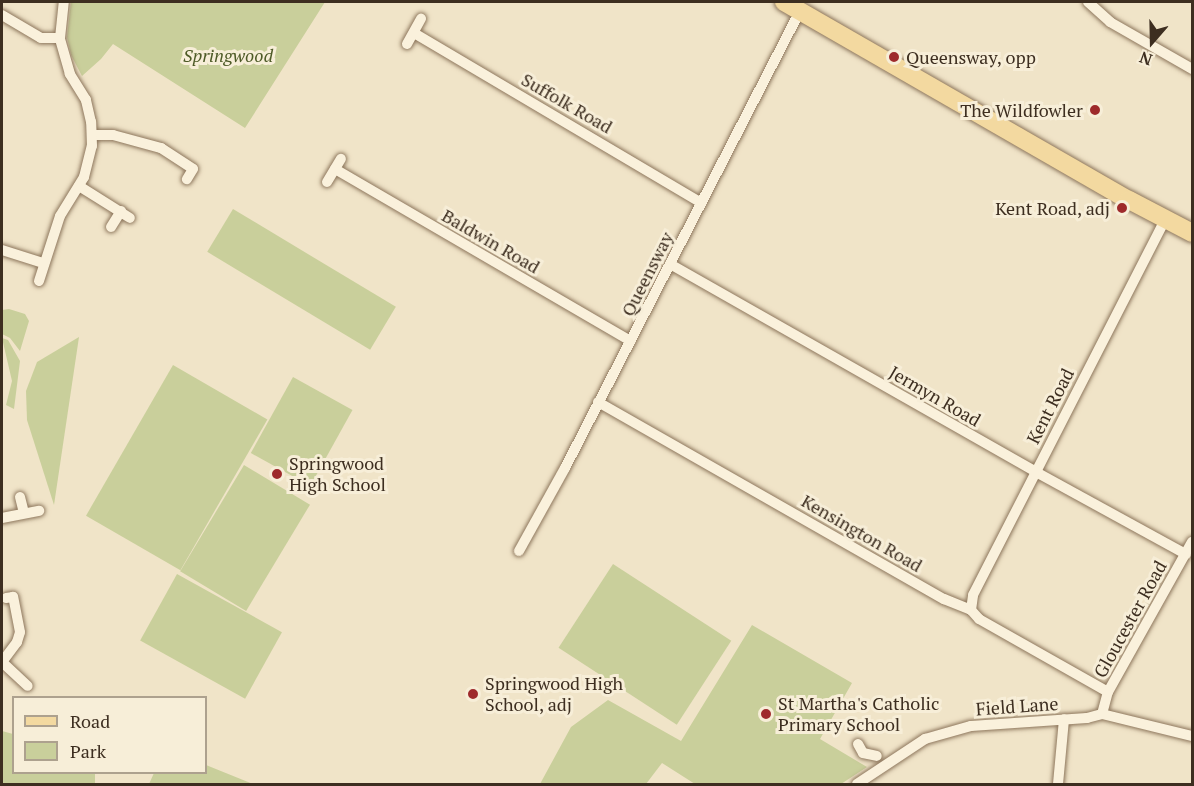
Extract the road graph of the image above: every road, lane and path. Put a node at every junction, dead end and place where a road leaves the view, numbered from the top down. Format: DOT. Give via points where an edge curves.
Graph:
graph roads {
  1 [pos="64,2"];
  2 [pos="784,2"];
  3 [pos="1088,2"];
  4 [pos="800,11"];
  5 [pos="2,15"];
  6 [pos="421,20"];
  7 [pos="414,33"];
  8 [pos="60,38"];
  9 [pos="407,44"];
  10 [pos="1192,69"];
  11 [pos="93,135"];
  12 [pos="341,159"];
  13 [pos="335,169"];
  14 [pos="193,170"];
  15 [pos="327,182"];
  16 [pos="79,186"];
  17 [pos="702,203"];
  18 [pos="1165,220"];
  19 [pos="111,226"];
  20 [pos="1192,233"];
  21 [pos="2,250"];
  22 [pos="43,263"];
  23 [pos="670,264"];
  24 [pos="39,281"];
  25 [pos="631,341"];
  26 [pos="598,402"];
  27 [pos="1036,472"];
  28 [pos="20,497"];
  29 [pos="39,511"];
  30 [pos="24,513"];
  31 [pos="2,518"];
  32 [pos="1192,542"];
  33 [pos="519,551"];
  34 [pos="1186,554"];
  35 [pos="6,598"];
  36 [pos="971,610"];
  37 [pos="2,662"];
  38 [pos="28,686"];
  39 [pos="1108,692"];
  40 [pos="1102,714"];
  41 [pos="1064,719"];
  42 [pos="1192,736"];
  43 [pos="858,744"];
  44 [pos="877,756"];
  45 [pos="857,784"];
  46 [pos="1058,784"];
  1 -- 8 [label="street"];
  2 -- 4 [label="main road"];
  3 -- 10 [label="street" via="1110,22"];
  4 -- 17 [label="street, Queensway"];
  4 -- 18 [label="main road"];
  5 -- 8 [label="street" via="41,38"];
  6 -- 7 [label="street"];
  7 -- 9 [label="street"];
  7 -- 17 [label="street, Suffolk Road"];
  8 -- 11 [label="street" via="70,74 86,100"];
  11 -- 14 [label="street" via="122,136 161,148"];
  11 -- 16 [label="street" via="88,166"];
  12 -- 13 [label="street"];
  13 -- 15 [label="street"];
  13 -- 25 [label="street, Baldwin Road"];
  16 -- 19 [label="street" via="125,215"];
  16 -- 22 [label="street" via="60,216"];
  17 -- 23 [label="street, Queensway"];
  18 -- 20 [label="main road"];
  18 -- 27 [label="street, Kent Road"];
  21 -- 22 [label="street"];
  22 -- 24 [label="street"];
  23 -- 25 [label="street, Queensway"];
  23 -- 27 [label="street, Jermyn Road"];
  25 -- 26 [label="street, Queensway"];
  26 -- 33 [label="street, Queensway"];
  26 -- 36 [label="street, Kensington Road" via="944,599"];
  27 -- 34 [label="street, Jermyn Road"];
  27 -- 36 [label="street, Kent Road" via="973,595"];
  28 -- 30 [label="street"];
  29 -- 30 [label="street"];
  30 -- 31 [label="street"];
  32 -- 34 [label="street, Gloucester Road"];
  34 -- 39 [label="street, Gloucester Road"];
  35 -- 37 [label="street" via="13,597 20,632"];
  36 -- 39 [label="street, Kensington Road" via="979,619"];
  37 -- 38 [label="street"];
  39 -- 40 [label="street, Gloucester Road"];
  40 -- 41 [label="street, Field Lane"];
  40 -- 42 [label="street, Field Lane"];
  41 -- 45 [label="street, Field Lane" via="1010,721 937,734 902,752"];
  41 -- 46 [label="street"];
  43 -- 44 [label="street" via="862,753"];
}
